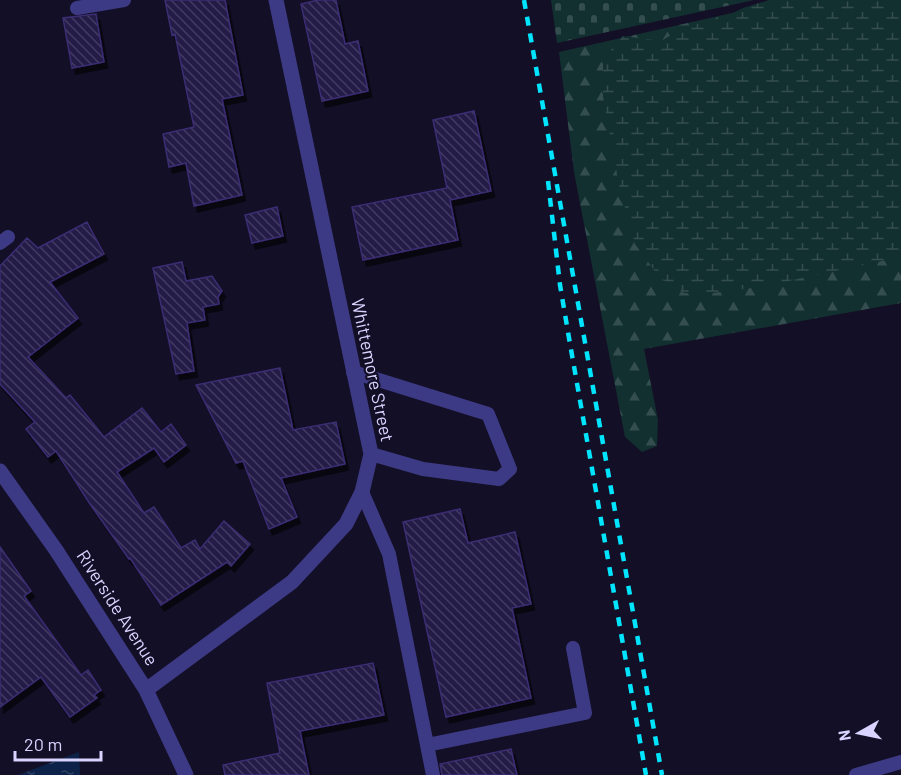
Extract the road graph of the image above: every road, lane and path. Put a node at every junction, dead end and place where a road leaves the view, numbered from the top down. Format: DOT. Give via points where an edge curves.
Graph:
graph roads {
  1 [pos="124,0"];
  2 [pos="276,0"];
  3 [pos="77,8"];
  4 [pos="353,372"];
  5 [pos="371,454"];
  6 [pos="0,471"];
  7 [pos="362,492"];
  8 [pos="573,648"];
  9 [pos="146,690"];
  10 [pos="427,745"];
  11 [pos="901,762"];
  12 [pos="186,775"];
  13 [pos="434,775"];
  14 [pos="856,775"];
  1 -- 3 [label="lane"];
  2 -- 4 [label="street, Whittemore Street"];
  4 -- 5 [label="street, Whittemore Street"];
  4 -- 5 [label="lane" via="488,414 510,469 499,479 423,469"];
  5 -- 7 [label="street, Whittemore Street"];
  6 -- 9 [label="street, Riverside Avenue"];
  7 -- 9 [label="street, Whittemore Street" via="346,524 292,582"];
  7 -- 10 [label="lane" via="389,554"];
  8 -- 10 [label="lane" via="585,714"];
  9 -- 12 [label="street, Riverside Avenue"];
  10 -- 13 [label="lane"];
  11 -- 14 [label="lane"];
}
